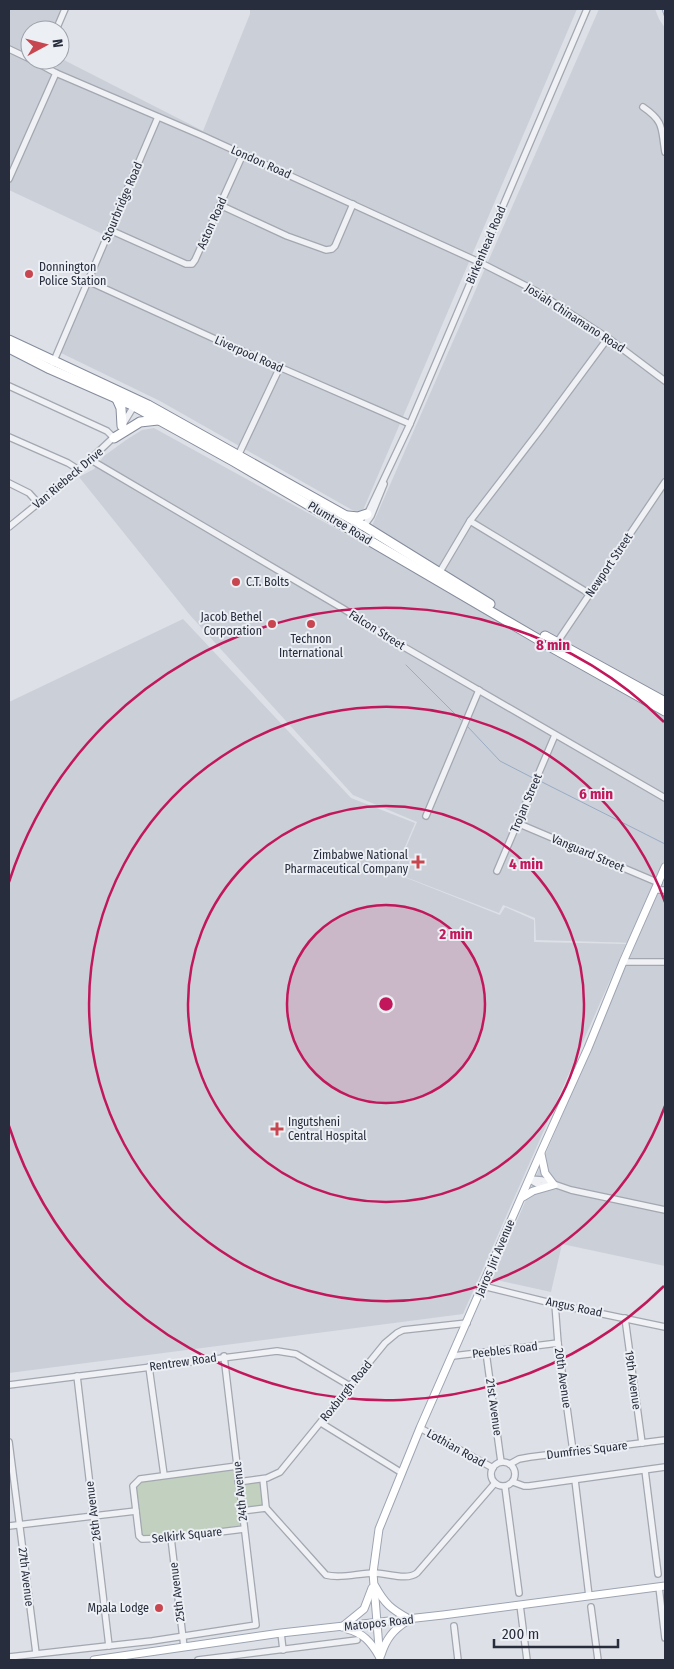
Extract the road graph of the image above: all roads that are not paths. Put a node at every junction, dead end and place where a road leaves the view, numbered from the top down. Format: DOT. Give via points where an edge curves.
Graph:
graph roads {
  1 [pos="588,9"];
  2 [pos="53,70"];
  3 [pos="56,72"];
  4 [pos="643,107"];
  5 [pos="158,117"];
  6 [pos="665,152"];
  7 [pos="243,154"];
  8 [pos="9,179"];
  9 [pos="353,204"];
  10 [pos="220,205"];
  11 [pos="110,230"];
  12 [pos="479,262"];
  13 [pos="88,281"];
  14 [pos="608,338"];
  15 [pos="9,340"];
  16 [pos="9,348"];
  17 [pos="52,365"];
  18 [pos="280,367"];
  19 [pos="665,382"];
  20 [pos="9,386"];
  21 [pos="120,396"];
  22 [pos="148,405"];
  23 [pos="134,406"];
  24 [pos="158,420"];
  25 [pos="410,424"];
  26 [pos="122,426"];
  27 [pos="9,437"];
  28 [pos="114,438"];
  29 [pos="236,459"];
  30 [pos="91,460"];
  31 [pos="79,470"];
  32 [pos="665,482"];
  33 [pos="9,483"];
  34 [pos="38,503"];
  35 [pos="369,515"];
  36 [pos="345,516"];
  37 [pos="470,521"];
  38 [pos="364,526"];
  39 [pos="9,527"];
  40 [pos="348,529"];
  41 [pos="374,533"];
  42 [pos="371,542"];
  43 [pos="437,575"];
  44 [pos="590,594"];
  45 [pos="555,645"];
  46 [pos="479,690"];
  47 [pos="665,702"];
  48 [pos="665,711"];
  49 [pos="555,735"];
  50 [pos="665,798"];
  51 [pos="426,816"];
  52 [pos="517,823"];
  53 [pos="665,867"];
  54 [pos="496,871"];
  55 [pos="657,886"];
  56 [pos="665,890"];
  57 [pos="623,962"];
  58 [pos="665,962"];
  59 [pos="541,1152"];
  60 [pos="530,1179"];
  61 [pos="554,1186"];
  62 [pos="521,1199"];
  63 [pos="665,1210"];
  64 [pos="483,1286"];
  65 [pos="555,1304"];
  66 [pos="625,1318"];
  67 [pos="467,1323"];
  68 [pos="665,1327"];
  69 [pos="558,1343"];
  70 [pos="486,1352"];
  71 [pos="224,1356"];
  72 [pos="452,1356"];
  73 [pos="149,1367"];
  74 [pos="77,1376"];
  75 [pos="9,1385"];
  76 [pos="350,1386"];
  77 [pos="321,1423"];
  78 [pos="420,1428"];
  79 [pos="665,1440"];
  80 [pos="9,1442"];
  81 [pos="642,1442"];
  82 [pos="573,1451"];
  83 [pos="501,1462"];
  84 [pos="510,1464"];
  85 [pos="237,1466"];
  86 [pos="665,1467"];
  87 [pos="493,1468"];
  88 [pos="645,1470"];
  89 [pos="402,1473"];
  90 [pos="164,1475"];
  91 [pos="264,1479"];
  92 [pos="575,1480"];
  93 [pos="238,1482"];
  94 [pos="514,1482"];
  95 [pos="495,1483"];
  96 [pos="505,1487"];
  97 [pos="266,1508"];
  98 [pos="136,1511"];
  99 [pos="242,1511"];
  100 [pos="94,1515"];
  101 [pos="19,1524"];
  102 [pos="9,1526"];
  103 [pos="244,1529"];
  104 [pos="171,1538"];
  105 [pos="373,1573"];
  106 [pos="658,1574"];
  107 [pos="374,1583"];
  108 [pos="662,1586"];
  109 [pos="519,1593"];
  110 [pos="590,1596"];
  111 [pos="520,1605"];
  112 [pos="592,1607"];
  113 [pos="409,1620"];
  114 [pos="377,1624"];
  115 [pos="454,1626"];
  116 [pos="341,1627"];
  117 [pos="281,1633"];
  118 [pos="182,1636"];
  119 [pos="665,1638"];
  120 [pos="357,1640"];
  121 [pos="109,1646"];
  122 [pos="184,1647"];
  123 [pos="283,1650"];
  124 [pos="36,1653"];
  125 [pos="9,1657"];
  126 [pos="94,1660"];
  127 [pos="198,1660"];
  128 [pos="380,1660"];
  129 [pos="458,1660"];
  130 [pos="527,1660"];
  131 [pos="598,1660"];
  1 -- 12 [label="street, Birkenhead Road"];
  2 -- 3 [label="street, London Road"];
  3 -- 5 [label="street, London Road"];
  3 -- 8 [label="street"];
  4 -- 6 [label="street" via="660,122"];
  5 -- 7 [label="street, London Road"];
  5 -- 11 [label="street, Stourbridge Road"];
  7 -- 9 [label="street, London Road"];
  7 -- 10 [label="street, Aston Road"];
  9 -- 10 [label="street" via="335,246 326,250"];
  9 -- 12 [label="street, London Road"];
  10 -- 11 [label="street, Aston Road" via="195,260 189,264"];
  11 -- 13 [label="street, Stourbridge Road"];
  12 -- 14 [label="street, Josiah Chinamano Road" via="536,291"];
  12 -- 25 [label="street, Birkenhead Road"];
  13 -- 17 [label="street, Stourbridge Road"];
  13 -- 18 [label="street, Liverpool Road"];
  14 -- 19 [label="street, Josiah Chinamano Road"];
  14 -- 37 [label="street"];
  15 -- 17 [label="highway, Plumtree Road"];
  16 -- 17 [label="highway, Plumtree Road"];
  17 -- 21 [label="highway, Plumtree Road"];
  18 -- 25 [label="street, Liverpool Road"];
  18 -- 29 [label="street"];
  20 -- 28 [label="street" via="107,431"];
  21 -- 22 [label="highway, Plumtree Road"];
  21 -- 23 [label="highway"];
  21 -- 26 [label="highway"];
  22 -- 23 [label="highway"];
  22 -- 29 [label="highway, Plumtree Road"];
  23 -- 24 [label="highway, Plumtree Road"];
  23 -- 26 [label="street, Van Riebeck Drive"];
  24 -- 28 [label="highway" via="140,422"];
  24 -- 29 [label="highway, Plumtree Road"];
  25 -- 35 [label="street, Birkenhead Road"];
  26 -- 28 [label="street, Van Riebeck Drive"];
  27 -- 31 [label="street"];
  28 -- 30 [label="street, Van Riebeck Drive"];
  29 -- 36 [label="highway, Plumtree Road"];
  29 -- 40 [label="highway, Plumtree Road"];
  30 -- 31 [label="street, Van Riebeck Drive"];
  30 -- 46 [label="street, Falcon Street"];
  31 -- 34 [label="street, Van Riebeck Drive"];
  32 -- 44 [label="street, Newport Street"];
  33 -- 34 [label="street" via="29,493"];
  34 -- 39 [label="street, Van Riebeck Drive"];
  35 -- 36 [label="highway"];
  35 -- 38 [label="street, Birkenhead Road"];
  35 -- 41 [label="highway"];
  36 -- 38 [label="highway, Plumtree Road"];
  37 -- 43 [label="street"];
  37 -- 44 [label="street"];
  38 -- 40 [label="highway"];
  38 -- 41 [label="highway, Plumtree Road"];
  38 -- 42 [label="highway"];
  40 -- 42 [label="highway, Plumtree Road"];
  41 -- 43 [label="highway, Plumtree Road"];
  42 -- 43 [label="highway, Plumtree Road"];
  43 -- 45 [label="highway, Plumtree Road"];
  44 -- 45 [label="street, Newport Street"];
  45 -- 47 [label="highway, Plumtree Road"];
  45 -- 48 [label="highway, Plumtree Road"];
  46 -- 49 [label="street, Falcon Street"];
  46 -- 51 [label="street"];
  49 -- 50 [label="street, Falcon Street"];
  49 -- 52 [label="street, Trojan Street"];
  52 -- 54 [label="street, Trojan Street"];
  52 -- 55 [label="street, Vanguard Street"];
  53 -- 55 [label="main road, Jairos Jiri Avenue"];
  55 -- 56 [label="street"];
  55 -- 57 [label="main road, Jairos Jiri Avenue"];
  57 -- 58 [label="street"];
  57 -- 59 [label="main road, Jairos Jiri Avenue"];
  59 -- 60 [label="main road, Jairos Jiri Avenue"];
  59 -- 61 [label="main road" via="545,1173"];
  60 -- 61 [label="street"];
  60 -- 62 [label="main road, Jairos Jiri Avenue"];
  61 -- 62 [label="main road" via="533,1191"];
  61 -- 63 [label="street"];
  62 -- 64 [label="main road, Jairos Jiri Avenue"];
  64 -- 65 [label="street, Angus Road"];
  64 -- 67 [label="main road, Jairos Jiri Avenue"];
  65 -- 66 [label="street, Angus Road"];
  65 -- 69 [label="street, 20th Avenue"];
  66 -- 68 [label="street, Angus Road"];
  66 -- 81 [label="street, 19th Avenue"];
  67 -- 72 [label="main road, Jairos Jiri Avenue"];
  67 -- 76 [label="street, Roxburgh Road" via="397,1333"];
  69 -- 70 [label="street, Peebles Road"];
  69 -- 82 [label="street, 20th Avenue"];
  70 -- 72 [label="street, Peebles Road"];
  70 -- 83 [label="street, 21st Avenue"];
  71 -- 73 [label="street, Rentrew Road"];
  71 -- 76 [label="street, Rentrew Road" via="289,1352"];
  71 -- 85 [label="street, 24th Avenue"];
  72 -- 78 [label="main road, Jairos Jiri Avenue"];
  73 -- 74 [label="street, Rentrew Road"];
  73 -- 90 [label="street"];
  74 -- 75 [label="street, Rentrew Road"];
  74 -- 100 [label="street, 26th Avenue"];
  76 -- 77 [label="street, Roxburgh Road"];
  77 -- 89 [label="street"];
  77 -- 91 [label="street, Roxburgh Road" via="280,1472"];
  78 -- 87 [label="street, Lothian Road"];
  78 -- 89 [label="main road, Jairos Jiri Avenue"];
  79 -- 81 [label="street, Dumfries Square"];
  80 -- 101 [label="street, 27th Avenue"];
  81 -- 82 [label="street, Dumfries Square"];
  82 -- 84 [label="street, Dumfries Square" via="519,1459"];
  83 -- 84 [label="street"];
  83 -- 87 [label="street"];
  84 -- 94 [label="street" via="516,1472"];
  85 -- 90 [label="street, Selkirk Square"];
  85 -- 93 [label="street, 24th Avenue"];
  86 -- 88 [label="street"];
  87 -- 95 [label="street" via="491,1476"];
  88 -- 92 [label="street"];
  88 -- 106 [label="street"];
  89 -- 105 [label="main road, Jairos Jiri Avenue" via="379,1529"];
  90 -- 98 [label="street, Selkirk Square" via="140,1479 134,1484"];
  91 -- 93 [label="street, Roxburgh Road"];
  91 -- 97 [label="street"];
  92 -- 94 [label="street" via="524,1486"];
  92 -- 110 [label="street"];
  93 -- 99 [label="street, 24th Avenue"];
  94 -- 96 [label="street"];
  95 -- 96 [label="street"];
  95 -- 105 [label="street" via="414,1576"];
  96 -- 109 [label="street"];
  97 -- 99 [label="street"];
  97 -- 105 [label="street" via="326,1575"];
  98 -- 100 [label="street"];
  98 -- 104 [label="street, Selkirk Square" via="142,1539"];
  99 -- 103 [label="street, 24th Avenue"];
  100 -- 101 [label="street"];
  100 -- 121 [label="street, 26th Avenue"];
  101 -- 102 [label="street"];
  101 -- 124 [label="street, 27th Avenue"];
  103 -- 104 [label="street, Selkirk Square"];
  103 -- 118 [label="street, 24th Avenue" via="256,1625"];
  104 -- 118 [label="street, 25th Avenue"];
  105 -- 107 [label="main road, Jairos Jiri Avenue"];
  107 -- 113 [label="main road" via="389,1608"];
  107 -- 114 [label="main road, Jairos Jiri Avenue"];
  107 -- 116 [label="main road" via="364,1609"];
  108 -- 110 [label="main road, Matopos Road"];
  108 -- 119 [label="street"];
  110 -- 111 [label="main road, Matopos Road"];
  111 -- 113 [label="main road, Matopos Road"];
  111 -- 130 [label="street"];
  112 -- 131 [label="street"];
  113 -- 114 [label="main road, Matopos Road"];
  113 -- 128 [label="main road" via="392,1632"];
  114 -- 116 [label="main road, Matopos Road"];
  114 -- 128 [label="main road, Jairos Jiri Avenue"];
  115 -- 129 [label="street"];
  116 -- 117 [label="main road, Matopos Road"];
  116 -- 128 [label="main road" via="367,1638"];
  117 -- 122 [label="main road, Matopos Road"];
  117 -- 123 [label="street"];
  118 -- 121 [label="street"];
  118 -- 122 [label="street, 25th Avenue"];
  120 -- 123 [label="street"];
  121 -- 124 [label="street"];
  122 -- 126 [label="main road, Matopos Road"];
  123 -- 127 [label="street"];
  124 -- 125 [label="street"];
}
